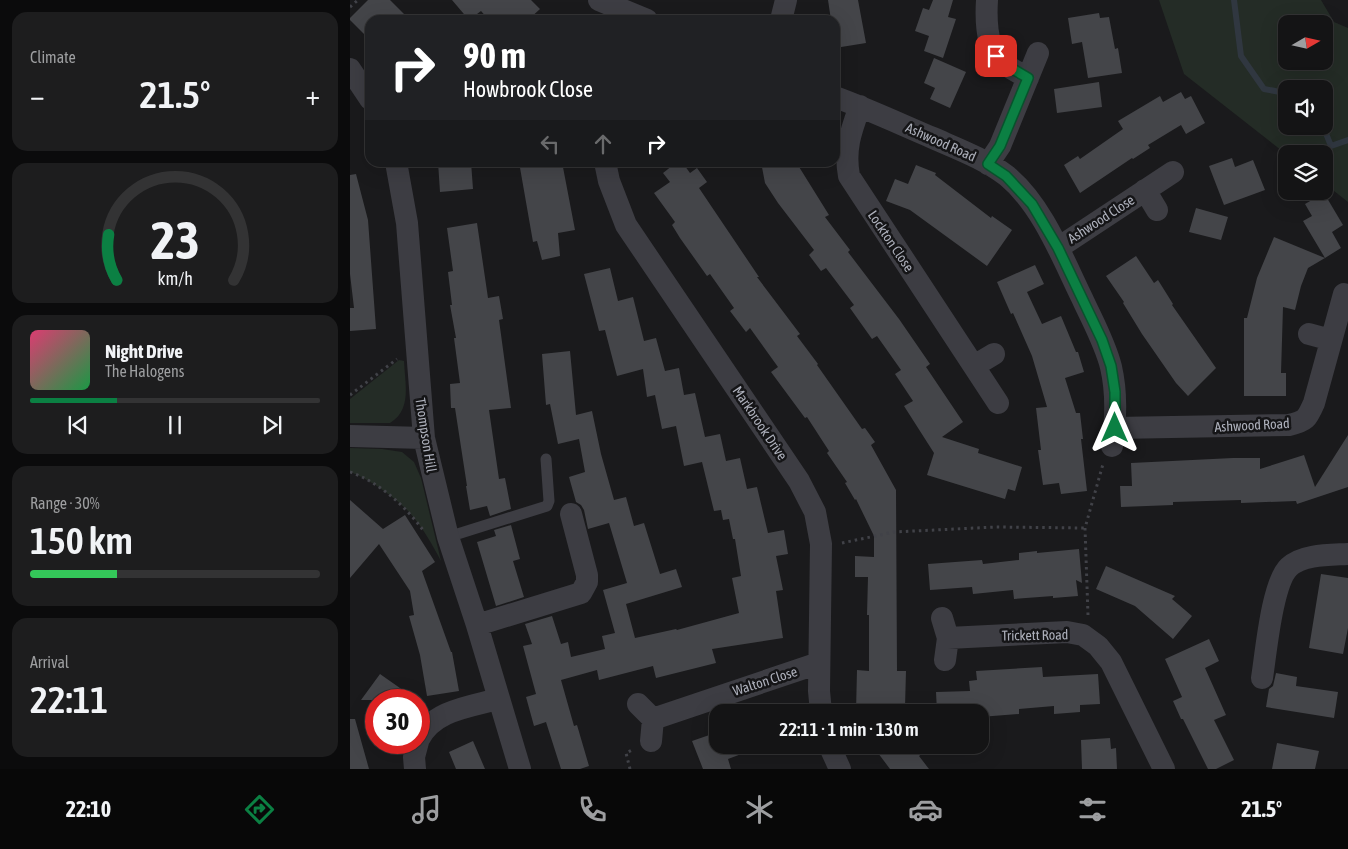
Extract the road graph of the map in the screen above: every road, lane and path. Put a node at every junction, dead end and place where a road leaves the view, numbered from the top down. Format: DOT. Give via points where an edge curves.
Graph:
graph roads {
  1 [pos="358,0"];
  2 [pos="786,0"];
  3 [pos="987,0"];
  4 [pos="350,7"];
  5 [pos="606,9"];
  6 [pos="628,15"];
  7 [pos="782,15"];
  8 [pos="1038,53"];
  9 [pos="350,69"];
  10 [pos="1028,78"];
  11 [pos="365,92"];
  12 [pos="840,98"];
  13 [pos="860,106"];
  14 [pos="988,164"];
  15 [pos="397,167"];
  16 [pos="606,167"];
  17 [pos="1173,172"];
  18 [pos="1145,190"];
  19 [pos="1157,210"];
  20 [pos="1058,248"];
  21 [pos="1344,294"];
  22 [pos="1309,334"];
  23 [pos="1331,340"];
  24 [pos="417,352"];
  25 [pos="994,354"];
  26 [pos="974,366"];
  27 [pos="350,395"];
  28 [pos="998,403"];
  29 [pos="350,436"];
  30 [pos="1113,437"];
  31 [pos="424,438"];
  32 [pos="546,459"];
  33 [pos="350,472"];
  34 [pos="571,514"];
  35 [pos="1085,528"];
  36 [pos="437,536"];
  37 [pos="821,544"];
  38 [pos="1348,554"];
  39 [pos="477,625"];
  40 [pos="1083,635"];
  41 [pos="945,639"];
  42 [pos="820,663"];
  43 [pos="1262,678"];
  44 [pos="498,699"];
  45 [pos="821,704"];
  46 [pos="430,725"];
  47 [pos="651,741"];
  48 [pos="415,754"];
  49 [pos="833,754"];
  50 [pos="415,769"];
  51 [pos="520,769"];
  52 [pos="840,769"];
  53 [pos="1164,769"];
  1 -- 4 [label="path"];
  2 -- 7 [label="street"];
  3 -- 10 [label="street" via="986,19 996,56"];
  5 -- 6 [label="street"];
  8 -- 10 [label="street"];
  9 -- 11 [label="street"];
  10 -- 14 [label="street" via="1000,146"];
  12 -- 13 [label="street, Ashwood Road"];
  13 -- 14 [label="street, Ashwood Road"];
  13 -- 26 [label="street, Lockton Close" via="848,143 846,161 849,176"];
  14 -- 20 [label="street, Ashwood Road" via="1006,176 1032,204"];
  15 -- 24 [label="street, Thompson Hill" via="407,223"];
  16 -- 37 [label="street, Markbrook Drive" via="608,181 626,225 799,481 815,512"];
  17 -- 18 [label="street, Ashwood Close"];
  18 -- 19 [label="street, Ashwood Close"];
  18 -- 20 [label="street, Ashwood Close"];
  20 -- 30 [label="street, Ashwood Road" via="1111,366 1115,392"];
  21 -- 23 [label="street, Ashwood Road"];
  22 -- 23 [label="street"];
  23 -- 30 [label="street, Ashwood Road" via="1314,403 1302,422"];
  24 -- 27 [label="path" via="397,359"];
  24 -- 31 [label="street, Thompson Hill"];
  25 -- 26 [label="street"];
  26 -- 28 [label="street, Lockton Close"];
  29 -- 31 [label="street"];
  30 -- 35 [label="path"];
  31 -- 36 [label="street, Thompson Hill"];
  32 -- 36 [label="lane" via="547,506"];
  33 -- 36 [label="path" via="380,489"];
  34 -- 39 [label="street" via="587,575 581,593"];
  35 -- 37 [label="path" via="996,527 894,532 838,544"];
  35 -- 40 [label="path" via="1088,620"];
  36 -- 39 [label="street, Thompson Hill"];
  37 -- 42 [label="street, Markbrook Drive"];
  38 -- 43 [label="street" via="1302,560 1281,578"];
  39 -- 44 [label="street, Thompson Hill"];
  40 -- 41 [label="street, Trickett Road" via="1067,632"];
  40 -- 53 [label="street, Trickett Road" via="1111,662"];
  42 -- 45 [label="street, Markbrook Drive"];
  42 -- 47 [label="street, Walton Close" via="646,711"];
  44 -- 46 [label="street" via="449,712"];
  44 -- 51 [label="street, Thompson Hill"];
  48 -- 50 [label="street"];
  49 -- 52 [label="street"];
}
